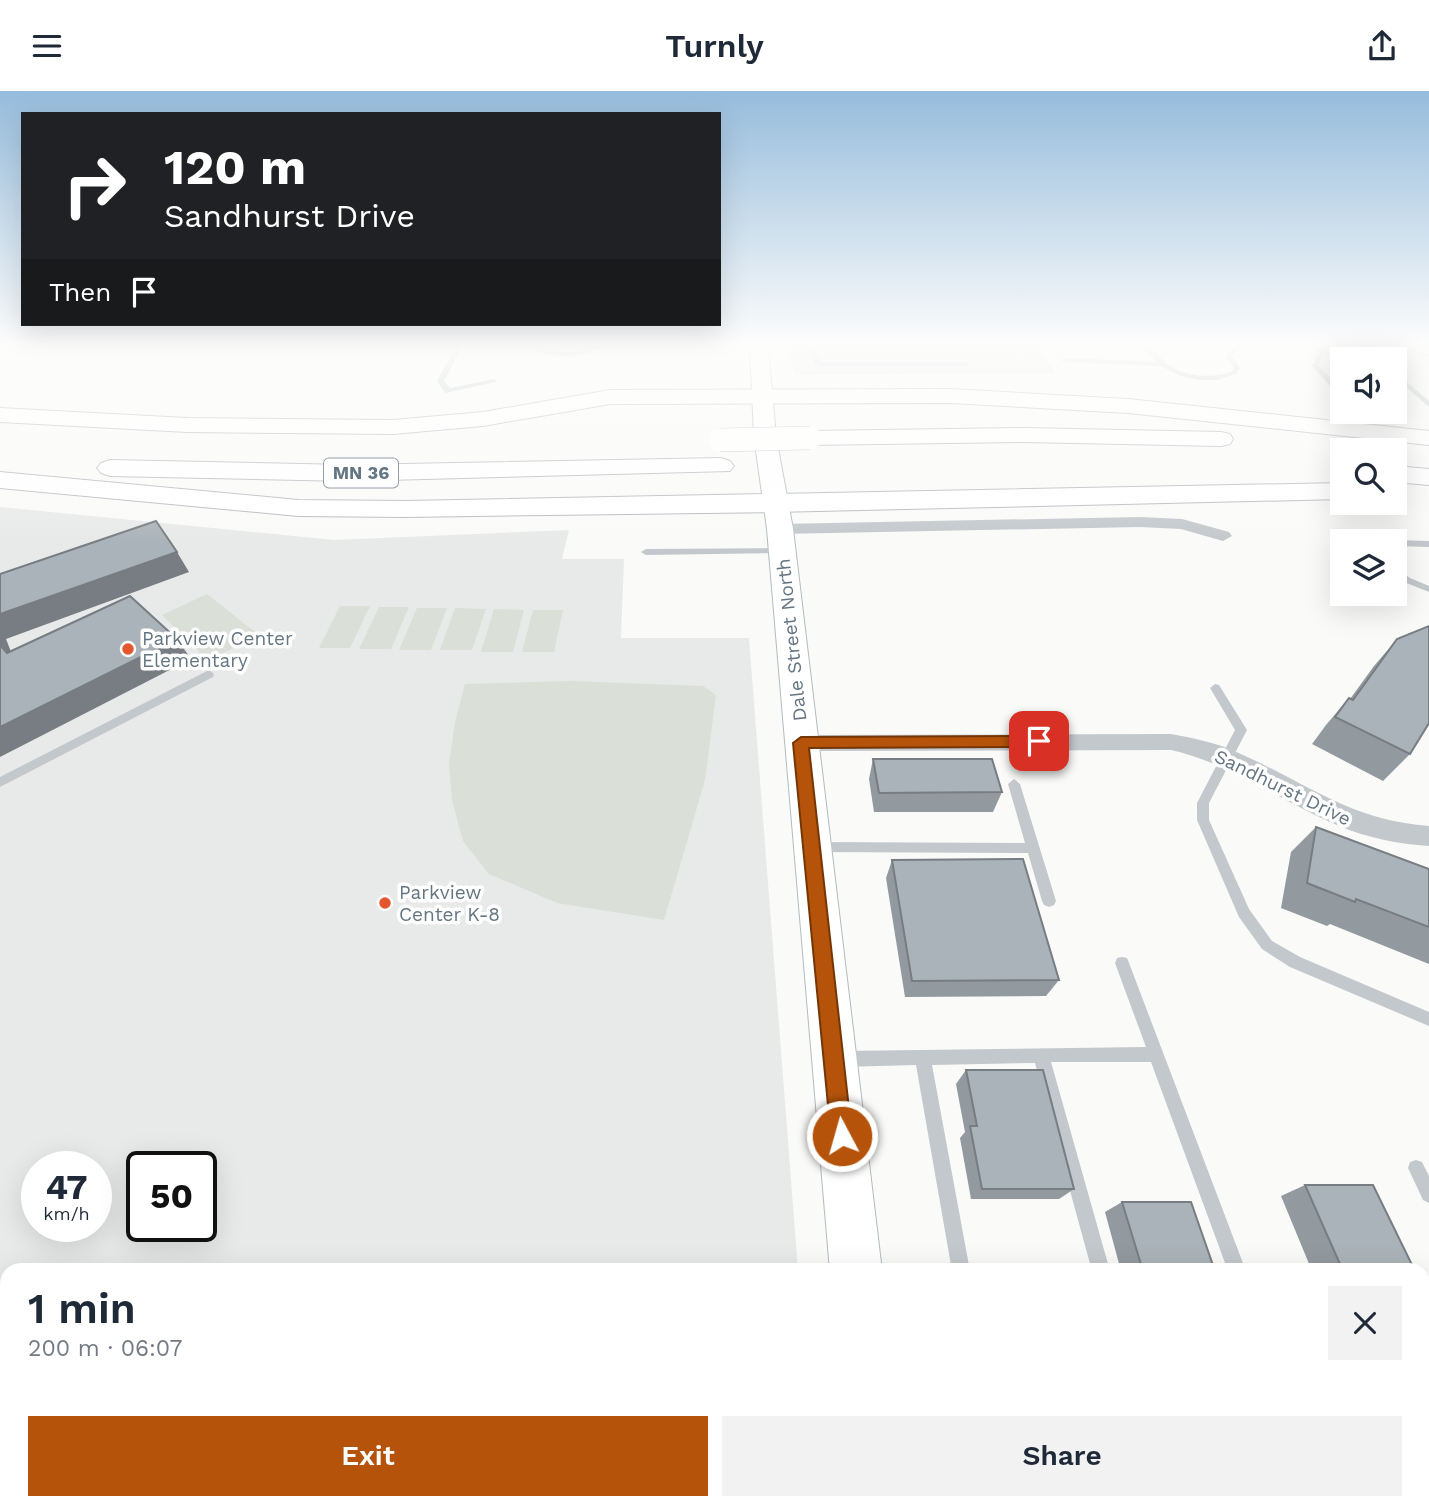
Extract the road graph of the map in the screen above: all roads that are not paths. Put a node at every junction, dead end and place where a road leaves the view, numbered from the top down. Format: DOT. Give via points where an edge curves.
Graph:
graph roads {
  1 [pos="90,411"];
  2 [pos="528,411"];
  3 [pos="763,411"];
  4 [pos="1173,411"];
  5 [pos="0,415"];
  6 [pos="187,425"];
  7 [pos="0,434"];
  8 [pos="1429,438"];
  9 [pos="692,440"];
  10 [pos="454,445"];
  11 [pos="1429,452"];
  12 [pos="0,462"];
  13 [pos="798,464"];
  14 [pos="1285,467"];
  15 [pos="1330,470"];
  16 [pos="1407,475"];
  17 [pos="1429,477"];
  18 [pos="0,480"];
  19 [pos="1407,493"];
  20 [pos="1429,493"];
  21 [pos="1330,495"];
  22 [pos="778,528"];
  23 [pos="1223,536"];
  24 [pos="1407,543"];
  25 [pos="1429,544"];
  26 [pos="646,552"];
  27 [pos="1407,579"];
  28 [pos="1429,589"];
  29 [pos="209,674"];
  30 [pos="1215,688"];
  31 [pos="801,743"];
  32 [pos="1226,757"];
  33 [pos="0,782"];
  34 [pos="1014,784"];
  35 [pos="1429,836"];
  36 [pos="811,846"];
  37 [pos="1031,848"];
  38 [pos="1049,901"];
  39 [pos="1122,963"];
  40 [pos="1429,1019"];
  41 [pos="1156,1054"];
  42 [pos="1041,1055"];
  43 [pos="923,1058"];
  44 [pos="834,1059"];
  45 [pos="1416,1168"];
  46 [pos="1429,1194"];
  47 [pos="855,1263"];
  48 [pos="960,1263"];
  49 [pos="1099,1263"];
  50 [pos="1234,1263"];
  1 -- 6 [label="highway" via="139,414"];
  2 -- 6 [label="highway" via="393,427"];
  3 -- 22 [label="main road, Dale Street North"];
  4 -- 8 [label="highway"];
  5 -- 6 [label="highway"];
  7 -- 10 [label="highway, MN 36" via="190,443"];
  9 -- 11 [label="highway, bridge" via="1101,435"];
  12 -- 13 [label="highway, MN 36" via="349,473"];
  14 -- 15 [label="highway"];
  16 -- 17 [label="highway"];
  18 -- 22 [label="highway" via="298,508"];
  19 -- 20 [label="highway"];
  21 -- 22 [label="highway" via="970,510 891,501"];
  22 -- 23 [label="street" via="1140,522 1182,524"];
  22 -- 26 [label="lane"];
  22 -- 31 [label="main road, Dale Street North"];
  24 -- 25 [label="lane"];
  27 -- 28 [label="lane"];
  29 -- 33 [label="lane"];
  30 -- 32 [label="lane" via="1241,730"];
  31 -- 32 [label="street, Sandhurst Drive" via="1147,741 1198,747"];
  31 -- 36 [label="main road, Dale Street North"];
  32 -- 35 [label="street, Sandhurst Drive" via="1356,823 1386,832"];
  32 -- 40 [label="lane" via="1203,803 1203,820 1244,913 1266,945 1295,963"];
  34 -- 37 [label="lane"];
  36 -- 37 [label="lane"];
  36 -- 44 [label="main road, Dale Street North"];
  37 -- 38 [label="lane"];
  39 -- 41 [label="lane"];
  41 -- 42 [label="lane"];
  41 -- 50 [label="lane"];
  42 -- 43 [label="lane"];
  42 -- 49 [label="lane"];
  43 -- 44 [label="lane"];
  43 -- 48 [label="lane"];
  44 -- 47 [label="main road, Dale Street North"];
  45 -- 46 [label="lane"];
}
